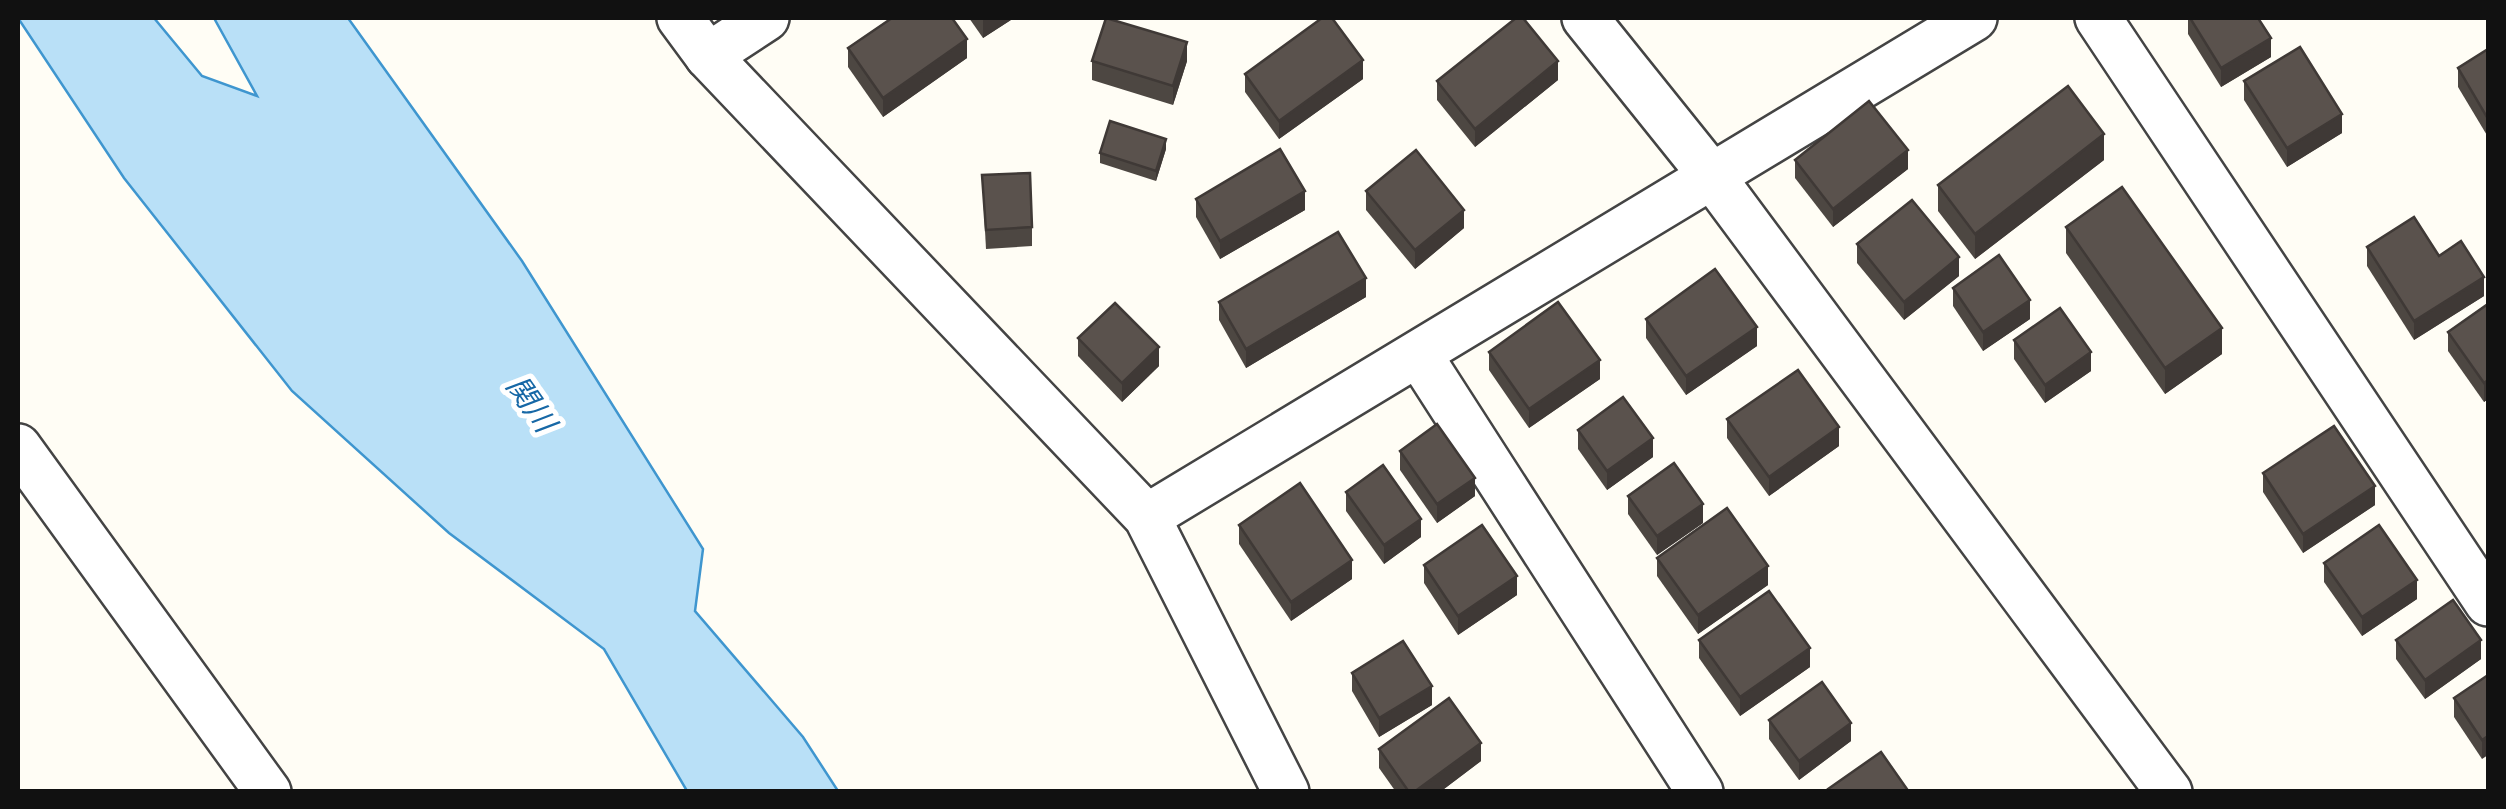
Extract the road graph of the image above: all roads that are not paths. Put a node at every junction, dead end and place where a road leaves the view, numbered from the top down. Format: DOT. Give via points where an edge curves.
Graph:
graph roads {
  1 [pos="680,18"];
  2 [pos="766,18"];
  3 [pos="1585,18"];
  4 [pos="1974,18"];
  5 [pos="2098,18"];
  6 [pos="708,56"];
  7 [pos="1711,175"];
  8 [pos="1419,355"];
  9 [pos="18,447"];
  10 [pos="1147,517"];
  11 [pos="2488,602"];
  12 [pos="268,792"];
  13 [pos="1286,792"];
  14 [pos="1700,792"];
  15 [pos="2169,792"];
  1 -- 6 [label="street"];
  2 -- 6 [label="street"];
  3 -- 7 [label="street"];
  4 -- 7 [label="street"];
  5 -- 11 [label="street"];
  6 -- 10 [label="street"];
  7 -- 8 [label="street"];
  7 -- 15 [label="street"];
  8 -- 10 [label="street"];
  8 -- 14 [label="street"];
  9 -- 12 [label="street"];
  10 -- 13 [label="street"];
}
